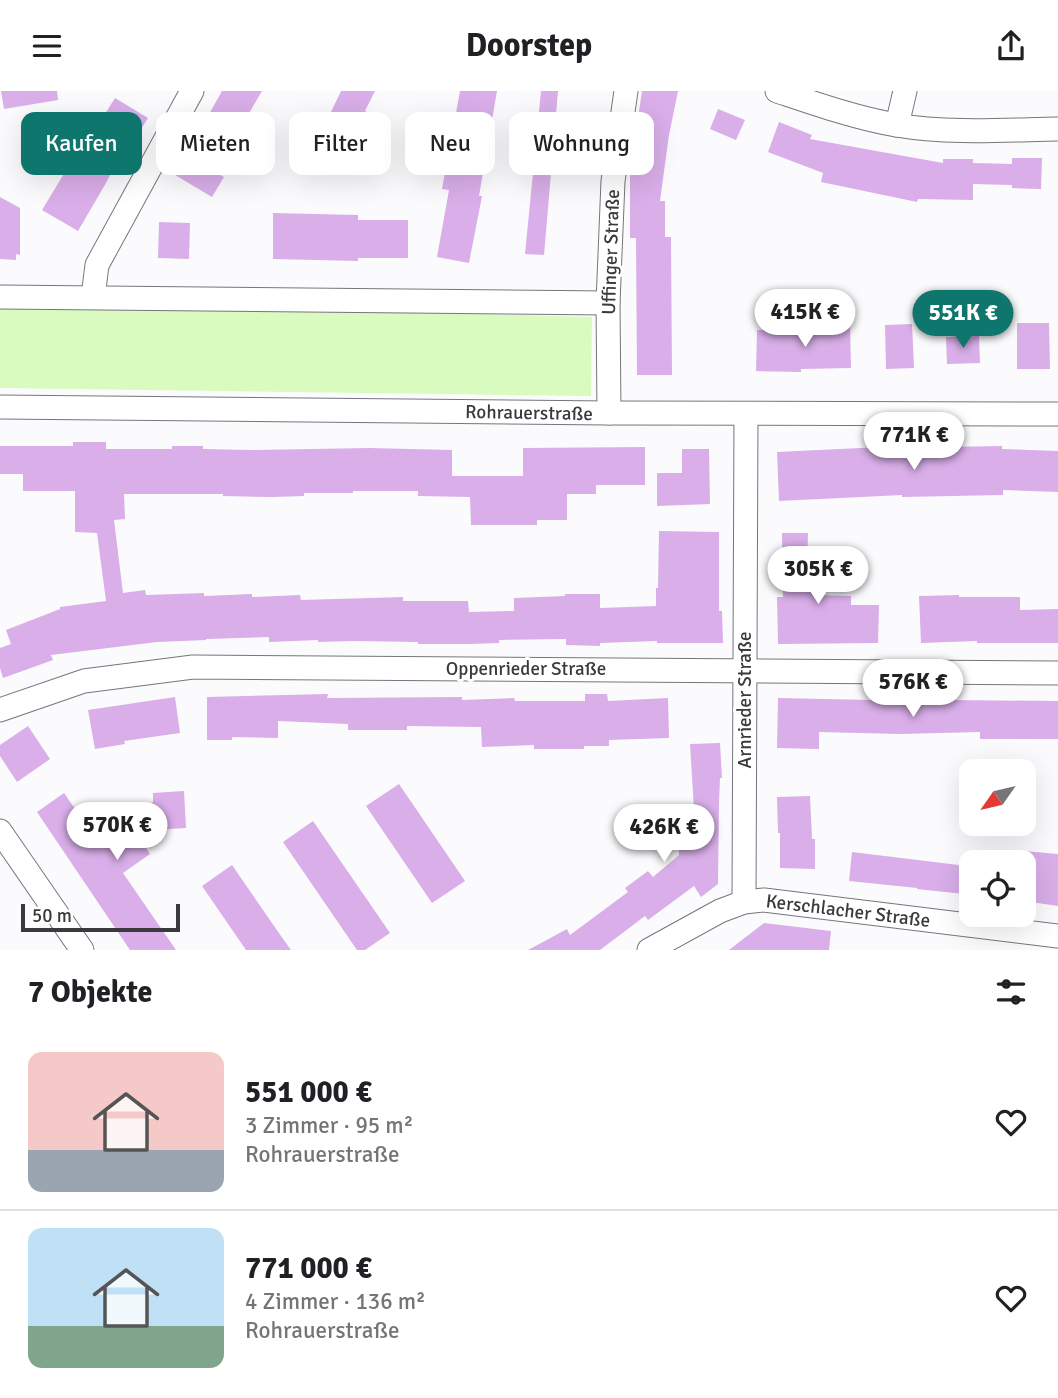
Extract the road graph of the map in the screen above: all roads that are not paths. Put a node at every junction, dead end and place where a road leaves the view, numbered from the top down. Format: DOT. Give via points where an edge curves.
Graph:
graph roads {
  1 [pos="192,91"];
  2 [pos="626,91"];
  3 [pos="777,91"];
  4 [pos="905,91"];
  5 [pos="897,125"];
  6 [pos="1058,129"];
  7 [pos="0,297"];
  8 [pos="93,297"];
  9 [pos="608,303"];
  10 [pos="0,407"];
  11 [pos="609,413"];
  12 [pos="746,414"];
  13 [pos="1058,414"];
  14 [pos="745,670"];
  15 [pos="1058,673"];
  16 [pos="0,710"];
  17 [pos="0,831"];
  18 [pos="744,902"];
  19 [pos="1058,936"];
  20 [pos="82,950"];
  21 [pos="649,950"];
  1 -- 8 [label="street" via="97,265"];
  2 -- 9 [label="street, Uffinger Straße" via="613,181"];
  3 -- 5 [label="street"];
  4 -- 5 [label="street"];
  5 -- 6 [label="street" via="950,130"];
  7 -- 8 [label="street"];
  8 -- 9 [label="street"];
  9 -- 11 [label="street, Uffinger Straße"];
  10 -- 11 [label="street, Rohrauerstraße"];
  11 -- 12 [label="street, Rohrauerstraße"];
  12 -- 13 [label="street, Rohrauerstraße"];
  12 -- 14 [label="street, Arnrieder Straße"];
  14 -- 15 [label="street, Oppenrieder Straße"];
  14 -- 16 [label="street, Oppenrieder Straße" via="193,667 84,681"];
  14 -- 18 [label="street, Arnrieder Straße"];
  17 -- 20 [label="street"];
  18 -- 19 [label="street, Kerschlacher Straße" via="764,900"];
  18 -- 21 [label="street, Kerschlacher Straße"];
}
